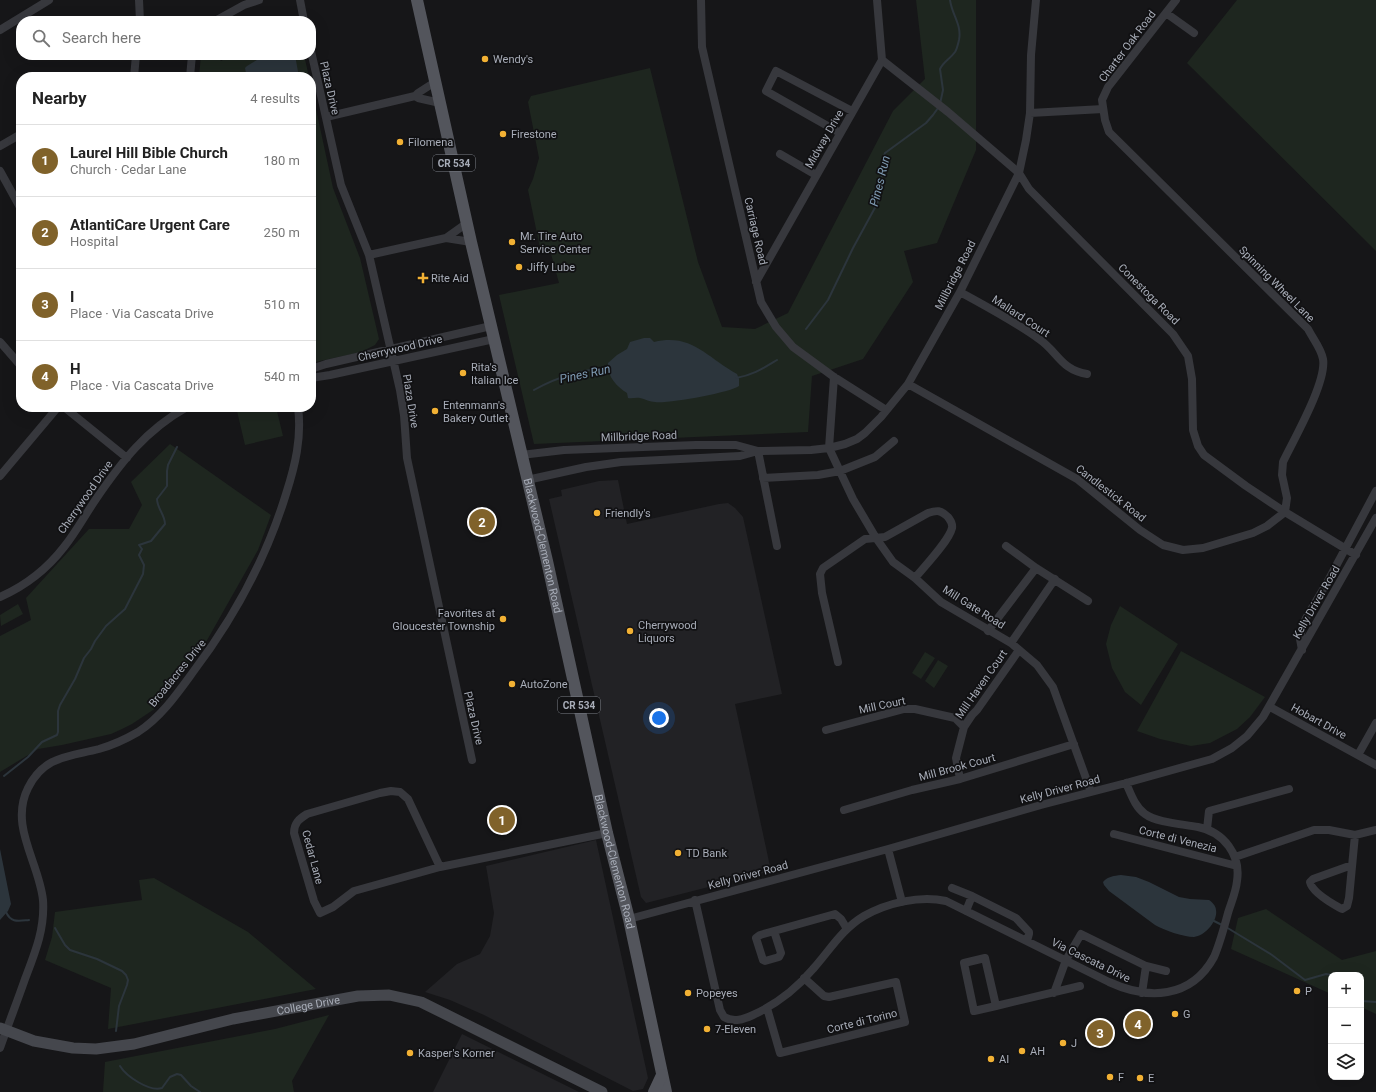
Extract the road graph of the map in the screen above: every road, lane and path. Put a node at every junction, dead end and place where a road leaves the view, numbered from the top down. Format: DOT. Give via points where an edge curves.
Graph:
graph roads {
  1 [pos="49,0"];
  2 [pos="139,0"];
  3 [pos="259,0"];
  4 [pos="300,0"];
  5 [pos="417,0"];
  6 [pos="701,0"];
  7 [pos="876,0"];
  8 [pos="1036,0"];
  9 [pos="1176,0"];
  10 [pos="1166,12"];
  11 [pos="23,16"];
  12 [pos="140,16"];
  13 [pos="224,16"];
  14 [pos="303,16"];
  15 [pos="16,20"];
  16 [pos="0,30"];
  17 [pos="1194,33"];
  18 [pos="136,60"];
  19 [pos="192,60"];
  20 [pos="313,60"];
  21 [pos="882,60"];
  22 [pos="134,72"];
  23 [pos="190,72"];
  24 [pos="316,72"];
  25 [pos="316,73"];
  26 [pos="435,82"];
  27 [pos="415,96"];
  28 [pos="440,103"];
  29 [pos="1103,109"];
  30 [pos="852,112"];
  31 [pos="1030,113"];
  32 [pos="326,117"];
  33 [pos="840,133"];
  34 [pos="16,137"];
  35 [pos="0,146"];
  36 [pos="780,154"];
  37 [pos="0,171"];
  38 [pos="1019,173"];
  39 [pos="816,175"];
  40 [pos="16,200"];
  41 [pos="467,223"];
  42 [pos="446,238"];
  43 [pos="471,242"];
  44 [pos="369,255"];
  45 [pos="756,282"];
  46 [pos="960,292"];
  47 [pos="491,326"];
  48 [pos="494,339"];
  49 [pos="0,342"];
  50 [pos="390,350"];
  51 [pos="16,360"];
  52 [pos="393,361"];
  53 [pos="316,367"];
  54 [pos="1087,374"];
  55 [pos="316,377"];
  56 [pos="834,377"];
  57 [pos="908,384"];
  58 [pos="886,410"];
  59 [pos="54,412"];
  60 [pos="70,412"];
  61 [pos="179,412"];
  62 [pos="298,412"];
  63 [pos="894,440"];
  64 [pos="829,448"];
  65 [pos="758,451"];
  66 [pos="521,455"];
  67 [pos="127,458"];
  68 [pos="840,471"];
  69 [pos="0,476"];
  70 [pos="763,478"];
  71 [pos="527,480"];
  72 [pos="1376,491"];
  73 [pos="1285,512"];
  74 [pos="1376,518"];
  75 [pos="876,538"];
  76 [pos="777,546"];
  77 [pos="1006,546"];
  78 [pos="1345,548"];
  79 [pos="1356,555"];
  80 [pos="1036,568"];
  81 [pos="915,578"];
  82 [pos="1055,579"];
  83 [pos="0,597"];
  84 [pos="1088,601"];
  85 [pos="988,630"];
  86 [pos="1011,643"];
  87 [pos="1019,650"];
  88 [pos="1302,650"];
  89 [pos="838,662"];
  90 [pos="1270,707"];
  91 [pos="1376,723"];
  92 [pos="964,727"];
  93 [pos="826,730"];
  94 [pos="1074,744"];
  95 [pos="1358,755"];
  96 [pos="472,760"];
  97 [pos="1376,765"];
  98 [pos="960,779"];
  99 [pos="1126,783"];
  100 [pos="1289,789"];
  101 [pos="1091,792"];
  102 [pos="844,810"];
  103 [pos="1207,829"];
  104 [pos="1376,830"];
  105 [pos="607,833"];
  106 [pos="1114,834"];
  107 [pos="1355,835"];
  108 [pos="888,850"];
  109 [pos="1235,857"];
  110 [pos="1237,866"];
  111 [pos="1352,866"];
  112 [pos="440,867"];
  113 [pos="952,888"];
  114 [pos="972,896"];
  115 [pos="695,900"];
  116 [pos="902,902"];
  117 [pos="966,911"];
  118 [pos="629,919"];
  119 [pos="847,930"];
  120 [pos="774,931"];
  121 [pos="1027,941"];
  122 [pos="1066,960"];
  123 [pos="1146,966"];
  124 [pos="1166,971"];
  125 [pos="804,978"];
  126 [pos="1080,986"];
  127 [pos="1054,993"];
  128 [pos="1142,993"];
  129 [pos="996,1006"];
  130 [pos="767,1008"];
  131 [pos="3,1029"];
  132 [pos="0,1048"];
  133 [pos="662,1075"];
  134 [pos="602,1092"];
  135 [pos="654,1092"];
  136 [pos="666,1092"];
  1 -- 11 [label="street"];
  2 -- 12 [label="street"];
  3 -- 13 [label="street"];
  4 -- 14 [label="street"];
  5 -- 26 [label="main road, Blackwood-Clementon Road / CR 534"];
  6 -- 45 [label="street, Carriage Road" via="702,47"];
  7 -- 21 [label="street"];
  8 -- 31 [label="street, Millbridge Road" via="1031,55"];
  9 -- 10 [label="street, Charter Oak Road"];
  10 -- 17 [label="street"];
  10 -- 29 [label="street, Charter Oak Road" via="1108,88 1102,100"];
  15 -- 16 [label="street"];
  18 -- 22 [label="street"];
  19 -- 23 [label="street"];
  20 -- 24 [label="street, Plaza Drive"];
  21 -- 30 [label="street, Midway Drive"];
  21 -- 38 [label="street, Conestoga Road"];
  25 -- 32 [label="street, Plaza Drive"];
  26 -- 27 [label="street"];
  26 -- 28 [label="main road, Blackwood-Clementon Road / CR 534"];
  27 -- 28 [label="street"];
  27 -- 32 [label="street"];
  28 -- 41 [label="main road, Blackwood-Clementon Road / CR 534"];
  29 -- 31 [label="street"];
  29 -- 73 [label="street, Spinning Wheel Lane" via="1109,132 1308,330 1319,347 1324,367 1319,387 1283,462 1282,475 1288,498"];
  30 -- 33 [label="street, Midway Drive"];
  30 -- 33 [label="street" via="776,71 766,91"];
  31 -- 38 [label="street, Millbridge Road"];
  32 -- 44 [label="street, Plaza Drive" via="341,185"];
  33 -- 39 [label="street, Midway Drive"];
  34 -- 35 [label="street"];
  36 -- 39 [label="street"];
  37 -- 40 [label="street"];
  38 -- 46 [label="street, Millbridge Road"];
  38 -- 73 [label="street, Conestoga Road" via="1029,189 1173,334 1188,356 1192,379 1193,430 1204,455"];
  39 -- 45 [label="street, Midway Drive"];
  41 -- 42 [label="street"];
  41 -- 43 [label="main road, Blackwood-Clementon Road / CR 534"];
  42 -- 43 [label="street"];
  42 -- 44 [label="street"];
  43 -- 47 [label="main road, Blackwood-Clementon Road / CR 534"];
  44 -- 50 [label="street, Plaza Drive"];
  45 -- 56 [label="street, Carriage Road" via="762,302 776,327 793,347"];
  46 -- 54 [label="street, Mallard Court" via="1009,318 1041,340 1065,365"];
  46 -- 57 [label="street, Millbridge Road"];
  47 -- 48 [label="main road, Blackwood-Clementon Road / CR 534"];
  47 -- 50 [label="street, Cherrywood Drive"];
  48 -- 52 [label="street, Cherrywood Drive"];
  48 -- 66 [label="main road, Blackwood-Clementon Road / CR 534"];
  49 -- 51 [label="street"];
  50 -- 52 [label="street, Plaza Drive"];
  50 -- 53 [label="street, Cherrywood Drive"];
  52 -- 55 [label="street, Cherrywood Drive"];
  52 -- 96 [label="street, Plaza Drive" via="404,415 407,458 413,489"];
  56 -- 58 [label="street, Carriage Road"];
  56 -- 64 [label="street"];
  57 -- 58 [label="street, Millbridge Road"];
  57 -- 73 [label="street, Candlestick Road" via="1077,479 1140,530 1163,545 1183,550 1203,548 1253,533"];
  58 -- 64 [label="street, Millbridge Road" via="857,438"];
  59 -- 69 [label="street"];
  60 -- 67 [label="street"];
  61 -- 67 [label="street, Cherrywood Drive" via="152,431"];
  62 -- 131 [label="street, Broadacres Drive" via="296,459 272,536 246,591 206,656 161,712 140,730 111,745 52,761 39,772 25,794 21,811 22,828 40,886 42,929"];
  63 -- 68 [label="street" via="875,457"];
  64 -- 65 [label="street, Millbridge Road"];
  64 -- 68 [label="street, Mill Gate Road"];
  65 -- 66 [label="street, Millbridge Road" via="736,446 696,445 564,450"];
  65 -- 70 [label="street"];
  65 -- 71 [label="street, Millbridge Road" via="740,456 621,462"];
  66 -- 71 [label="main road, Blackwood-Clementon Road / CR 534"];
  67 -- 83 [label="street, Cherrywood Drive" via="100,492 57,556 29,581"];
  68 -- 70 [label="street"];
  68 -- 75 [label="street, Mill Gate Road" via="853,500"];
  70 -- 76 [label="street"];
  71 -- 105 [label="main road, Blackwood-Clementon Road / CR 534" via="549,567"];
  72 -- 78 [label="street"];
  73 -- 78 [label="street, Conestoga Road"];
  74 -- 79 [label="street, Kelly Driver Road"];
  75 -- 81 [label="street, Mill Gate Road" via="893,562"];
  75 -- 81 [label="street" via="885,537 928,513 941,511 949,518 952,527 946,540"];
  75 -- 89 [label="street" via="865,539 823,568 820,574"];
  77 -- 80 [label="street"];
  78 -- 79 [label="street, Conestoga Road"];
  78 -- 88 [label="street" via="1306,618 1300,639"];
  79 -- 88 [label="street, Kelly Driver Road"];
  80 -- 82 [label="street"];
  80 -- 85 [label="street"];
  81 -- 85 [label="street, Mill Gate Road" via="941,602"];
  82 -- 84 [label="street"];
  82 -- 86 [label="street"];
  85 -- 86 [label="street, Mill Gate Road"];
  86 -- 87 [label="street, Mill Gate Road"];
  87 -- 92 [label="street, Mill Haven Court"];
  87 -- 94 [label="street, Mill Gate Road" via="1037,665 1053,687"];
  88 -- 90 [label="street, Kelly Driver Road"];
  90 -- 95 [label="street, Hobart Drive"];
  90 -- 99 [label="street, Kelly Driver Road" via="1247,736 1232,748 1212,758"];
  91 -- 95 [label="street"];
  92 -- 93 [label="street, Mill Court" via="955,718 904,709"];
  92 -- 98 [label="street, Mill Haven Court" via="956,758"];
  94 -- 98 [label="street, Mill Brook Court"];
  94 -- 101 [label="street, Mill Gate Road"];
  95 -- 97 [label="street, Hobart Drive"];
  98 -- 102 [label="street, Mill Brook Court"];
  99 -- 101 [label="street, Kelly Driver Road"];
  99 -- 103 [label="street, Via Cascata Drive" via="1138,806 1146,815"];
  100 -- 103 [label="street" via="1209,811"];
  101 -- 108 [label="street, Kelly Driver Road"];
  103 -- 109 [label="street, Via Cascata Drive" via="1226,841"];
  104 -- 107 [label="street"];
  105 -- 112 [label="street, Cedar Lane"];
  105 -- 118 [label="main road, Blackwood-Clementon Road / CR 534"];
  106 -- 110 [label="street, Corte di Venezia"];
  107 -- 109 [label="street" via="1314,830"];
  107 -- 111 [label="street"];
  108 -- 115 [label="street, Kelly Driver Road"];
  108 -- 116 [label="street"];
  109 -- 110 [label="street, Via Cascata Drive"];
  110 -- 128 [label="street, Via Cascata Drive" via="1237,882 1211,963 1194,981 1182,988 1167,992"];
  111 -- 111 [label="street" via="1348,903 1345,908 1340,908 1310,885 1313,879"];
  112 -- 112 [label="street, Cedar Lane" via="354,891 333,907 320,913 314,901 294,827 298,820 307,814 380,792 400,792 408,799"];
  113 -- 114 [label="street"];
  114 -- 117 [label="street"];
  114 -- 121 [label="street" via="1016,918 1029,932"];
  115 -- 118 [label="street, Kelly Driver Road"];
  115 -- 130 [label="street, Via Cascata Drive" via="720,1010 724,1017 738,1020"];
  116 -- 117 [label="street, Via Cascata Drive" via="940,900"];
  116 -- 119 [label="street, Via Cascata Drive" via="864,916"];
  117 -- 121 [label="street, Via Cascata Drive"];
  118 -- 133 [label="main road, Blackwood-Clementon Road / CR 534"];
  119 -- 120 [label="street" via="841,918 835,914"];
  119 -- 125 [label="street, Via Cascata Drive"];
  121 -- 122 [label="street, Via Cascata Drive"];
  122 -- 123 [label="street" via="1081,934"];
  122 -- 127 [label="street"];
  122 -- 128 [label="street, Via Cascata Drive" via="1119,987"];
  123 -- 124 [label="street"];
  123 -- 128 [label="street"];
  125 -- 130 [label="street, Via Cascata Drive" via="786,996"];
  125 -- 130 [label="street, Corte di Torino" via="824,996 829,997 896,982 905,1022 780,1053"];
  126 -- 127 [label="street"];
  127 -- 129 [label="street"];
  129 -- 129 [label="street" via="974,1011 964,964 985,958"];
  131 -- 132 [label="street, Broadacres Drive"];
  131 -- 134 [label="main road, College Drive" via="34,1041 96,1049 134,1044 233,1019 358,996 389,995 421,1002"];
  133 -- 135 [label="main road"];
  133 -- 136 [label="main road, Blackwood-Clementon Road / CR 534"];
}
